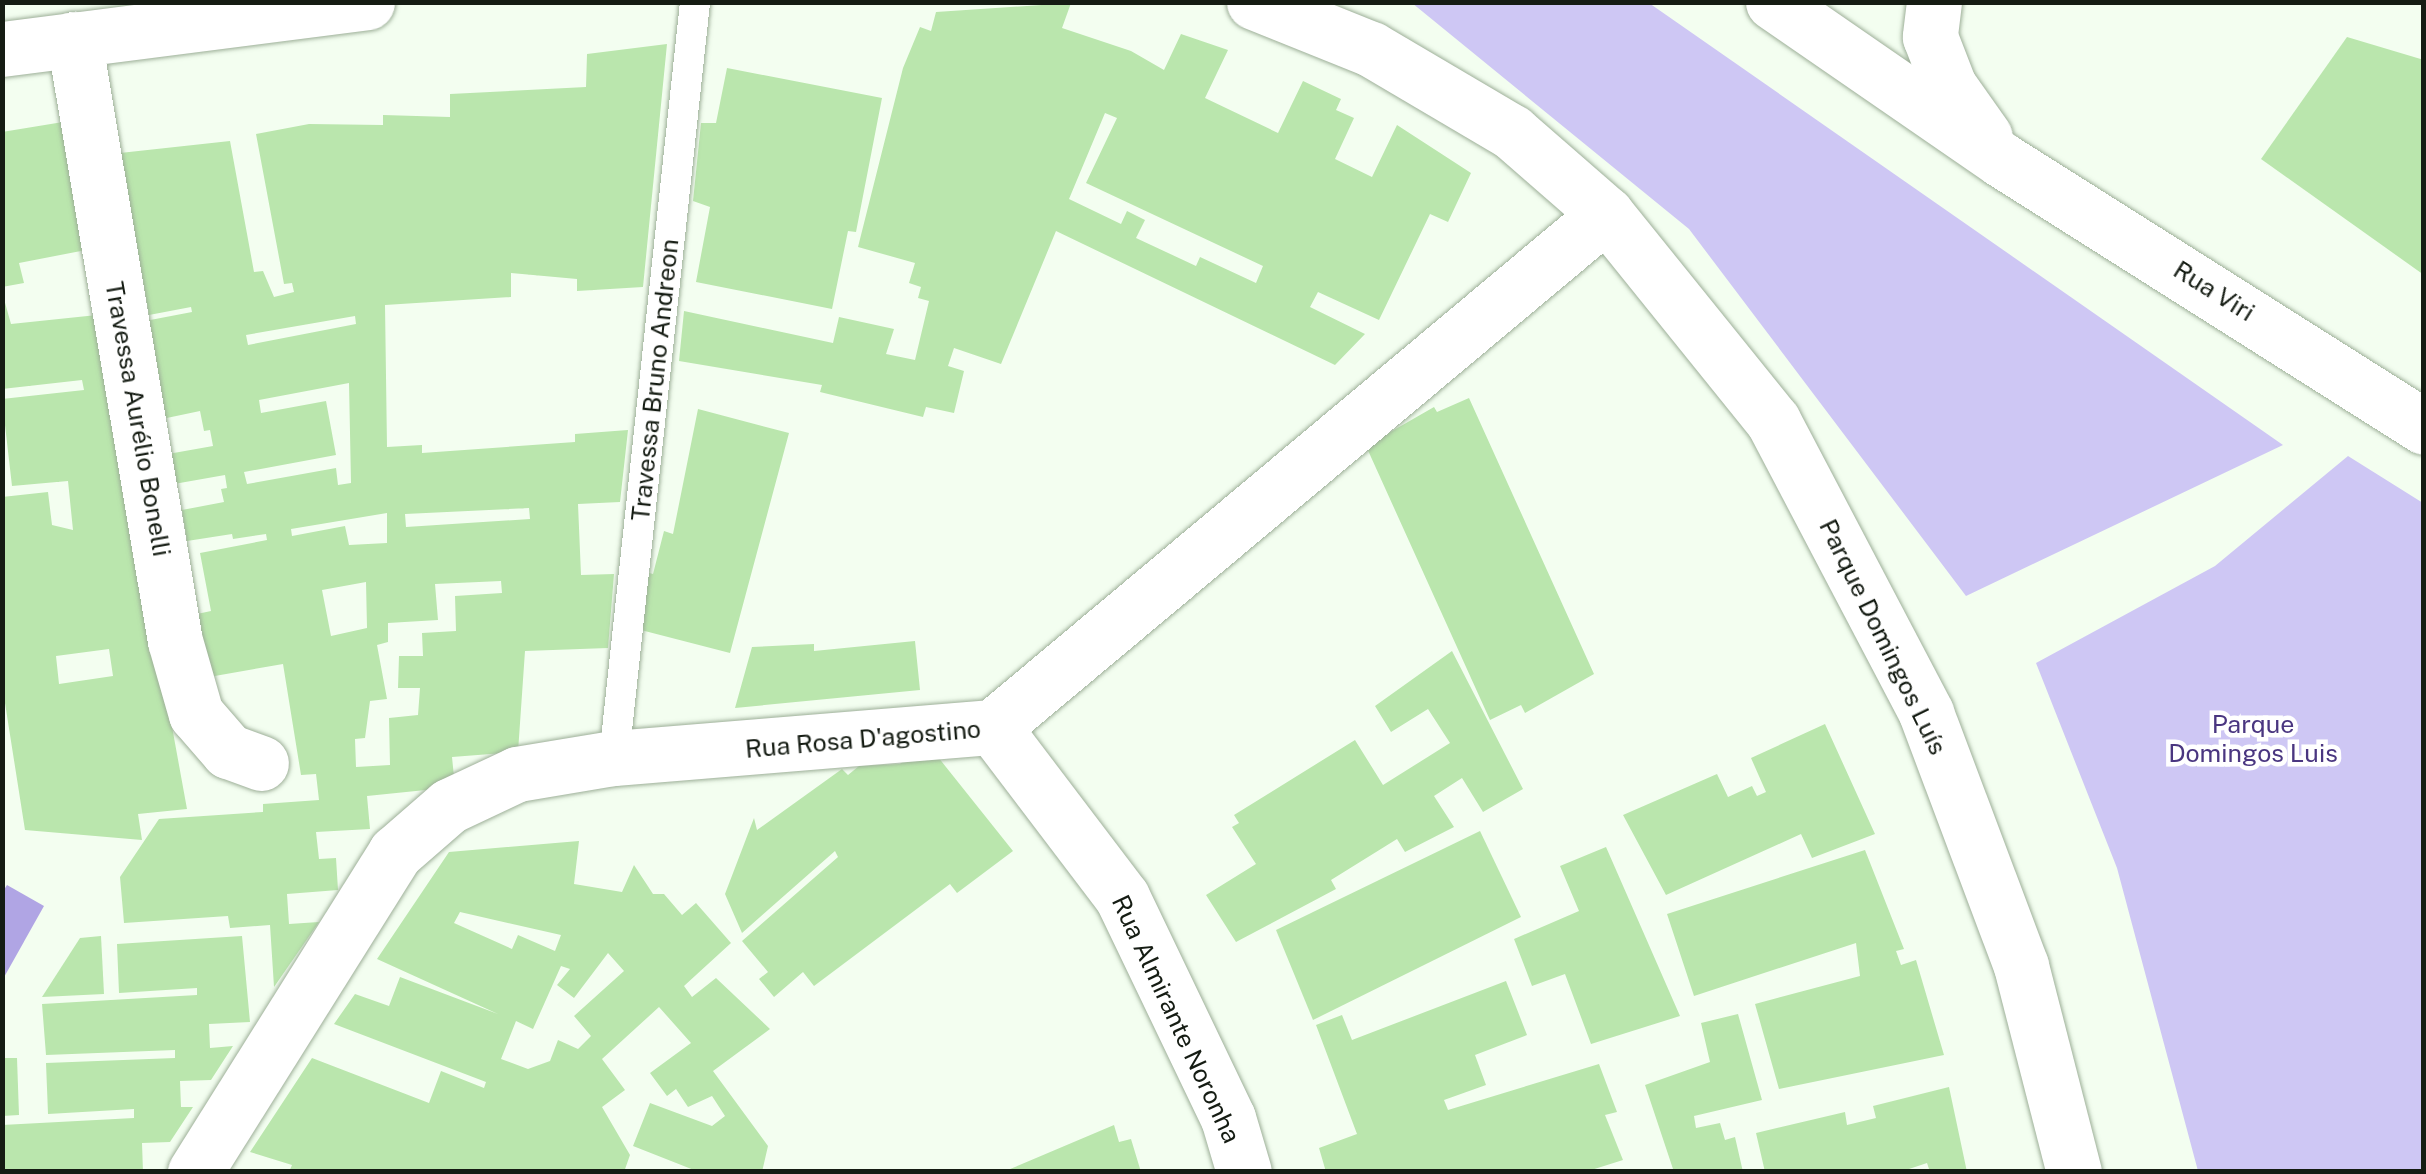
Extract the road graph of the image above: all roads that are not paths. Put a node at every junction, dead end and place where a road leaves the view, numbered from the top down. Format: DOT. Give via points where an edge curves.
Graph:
graph roads {
  1 [pos="368,2"];
  2 [pos="695,2"];
  3 [pos="1254,2"];
  4 [pos="1773,2"];
  5 [pos="1934,2"];
  6 [pos="74,38"];
  7 [pos="2,49"];
  8 [pos="2002,160"];
  9 [pos="1606,214"];
  10 [pos="2424,427"];
  11 [pos="993,726"];
  12 [pos="614,758"];
  13 [pos="261,762"];
  14 [pos="195,1172"];
  15 [pos="1244,1172"];
  16 [pos="2074,1172"];
  1 -- 6 [label="street"];
  2 -- 12 [label="lane, Travessa Bruno Andreon"];
  3 -- 9 [label="street, Parque Domingos Luís" via="1371,49 1440,87 1512,132"];
  4 -- 8 [label="street, Rua Viri"];
  5 -- 8 [label="street, Rua Viri" via="1930,38 1949,86"];
  6 -- 7 [label="street"];
  6 -- 13 [label="street, Travessa Aurélio Bonelli" via="175,641 196,714 228,751"];
  8 -- 10 [label="street, Rua Viri"];
  9 -- 11 [label="street, Rua Rosa D'agostino"];
  9 -- 16 [label="street, Parque Domingos Luís" via="1773,421 1926,713 2021,966"];
  11 -- 12 [label="street, Rua Rosa D'agostino"];
  11 -- 15 [label="street, Rua Almirante Noronha" via="1122,897 1228,1118"];
  12 -- 14 [label="street, Rua Rosa D'agostino" via="517,774 449,806 395,854"];
}
